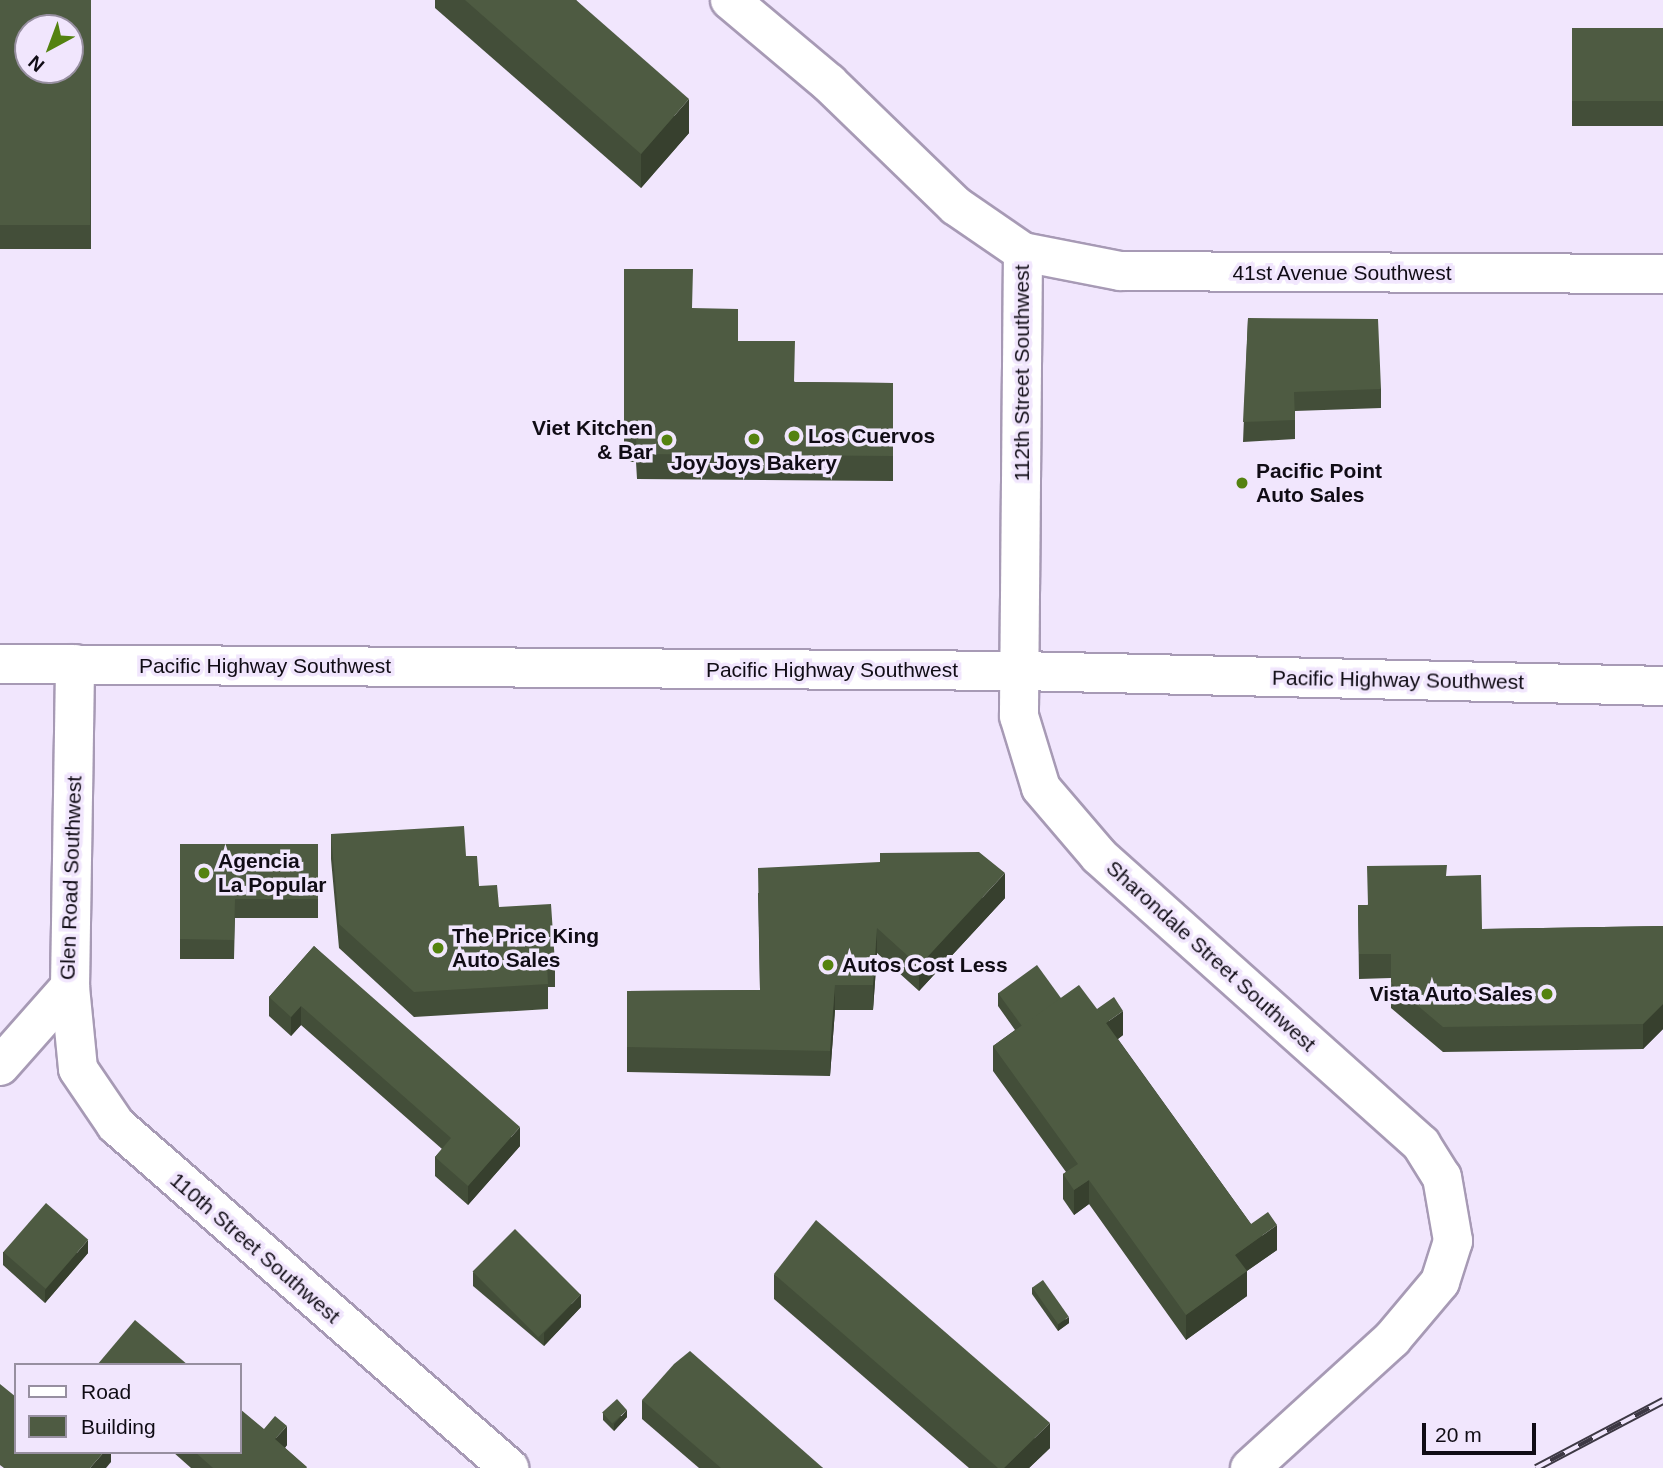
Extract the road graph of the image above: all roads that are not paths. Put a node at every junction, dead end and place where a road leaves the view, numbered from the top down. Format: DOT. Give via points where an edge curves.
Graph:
graph roads {
  1 [pos="730,0"];
  2 [pos="1023,252"];
  3 [pos="1663,274"];
  4 [pos="0,664"];
  5 [pos="75,664"];
  6 [pos="1019,671"];
  7 [pos="1663,686"];
  8 [pos="70,987"];
  9 [pos="0,1066"];
  10 [pos="509,1468"];
  11 [pos="1250,1468"];
  1 -- 2 [label="street, 112th Street Southwest" via="829,83 956,206"];
  2 -- 3 [label="street, 41st Avenue Southwest" via="1120,271"];
  2 -- 6 [label="street, 112th Street Southwest"];
  4 -- 5 [label="street, Pacific Highway Southwest"];
  5 -- 6 [label="street, Pacific Highway Southwest"];
  5 -- 8 [label="street, Glen Road Southwest"];
  6 -- 7 [label="street, Pacific Highway Southwest"];
  6 -- 11 [label="street, Sharondale Street Southwest" via="1026,757 1057,812 1129,884 1421,1143 1439,1170 1451,1214 1452,1256 1422,1307"];
  8 -- 9 [label="street, Glen Road Southwest"];
  8 -- 10 [label="street, 110th Street Southwest" via="78,1069 116,1125"];
}
